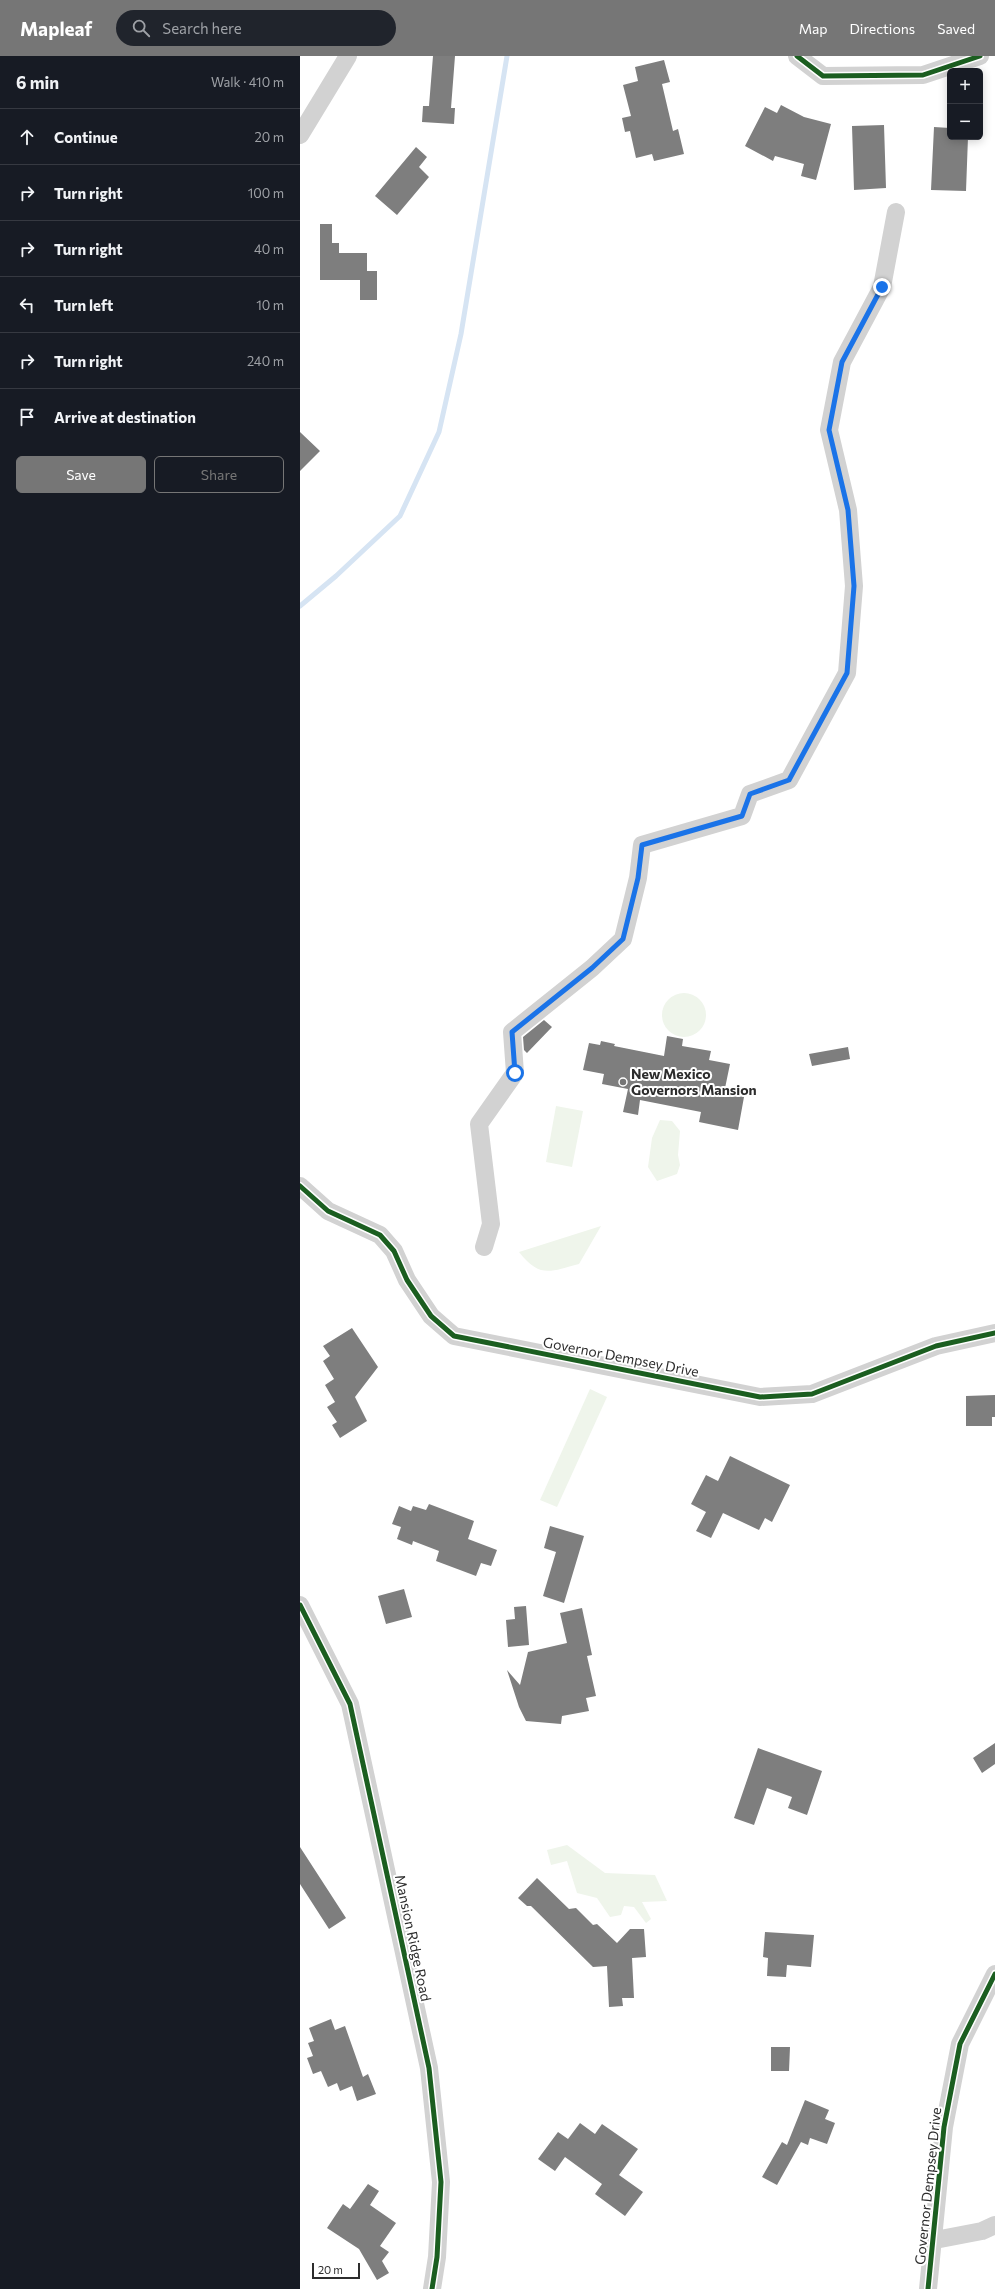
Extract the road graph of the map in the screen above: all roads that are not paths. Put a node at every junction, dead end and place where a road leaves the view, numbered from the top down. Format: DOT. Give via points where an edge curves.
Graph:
graph roads {
  1 [pos="348,56"];
  2 [pos="797,56"];
  3 [pos="980,56"];
  4 [pos="300,135"];
  5 [pos="896,212"];
  6 [pos="300,1186"];
  7 [pos="484,1247"];
  8 [pos="995,1333"];
  9 [pos="300,1605"];
  10 [pos="995,1974"];
  11 [pos="995,2225"];
  12 [pos="935,2240"];
  13 [pos="432,2289"];
  14 [pos="928,2289"];
  1 -- 4 [label="street"];
  2 -- 3 [label="street" via="823,76 923,75"];
  5 -- 7 [label="street" via="882,287 842,362 829,430 848,510 854,586 847,673 789,780 750,794 742,816 642,845 638,878 623,939 592,968 512,1032 515,1073 479,1124 491,1224"];
  6 -- 8 [label="street, Governor Dempsey Drive" via="328,1211 380,1236 394,1251 407,1280 431,1316 454,1336 760,1397 812,1394 936,1346"];
  9 -- 13 [label="street, Mansion Ridge Road" via="350,1704 429,2068 441,2182 437,2257"];
  10 -- 12 [label="street, Governor Dempsey Drive" via="960,2044 944,2127"];
  11 -- 12 [label="street" via="982,2231"];
  12 -- 14 [label="street, Governor Dempsey Drive"];
}
